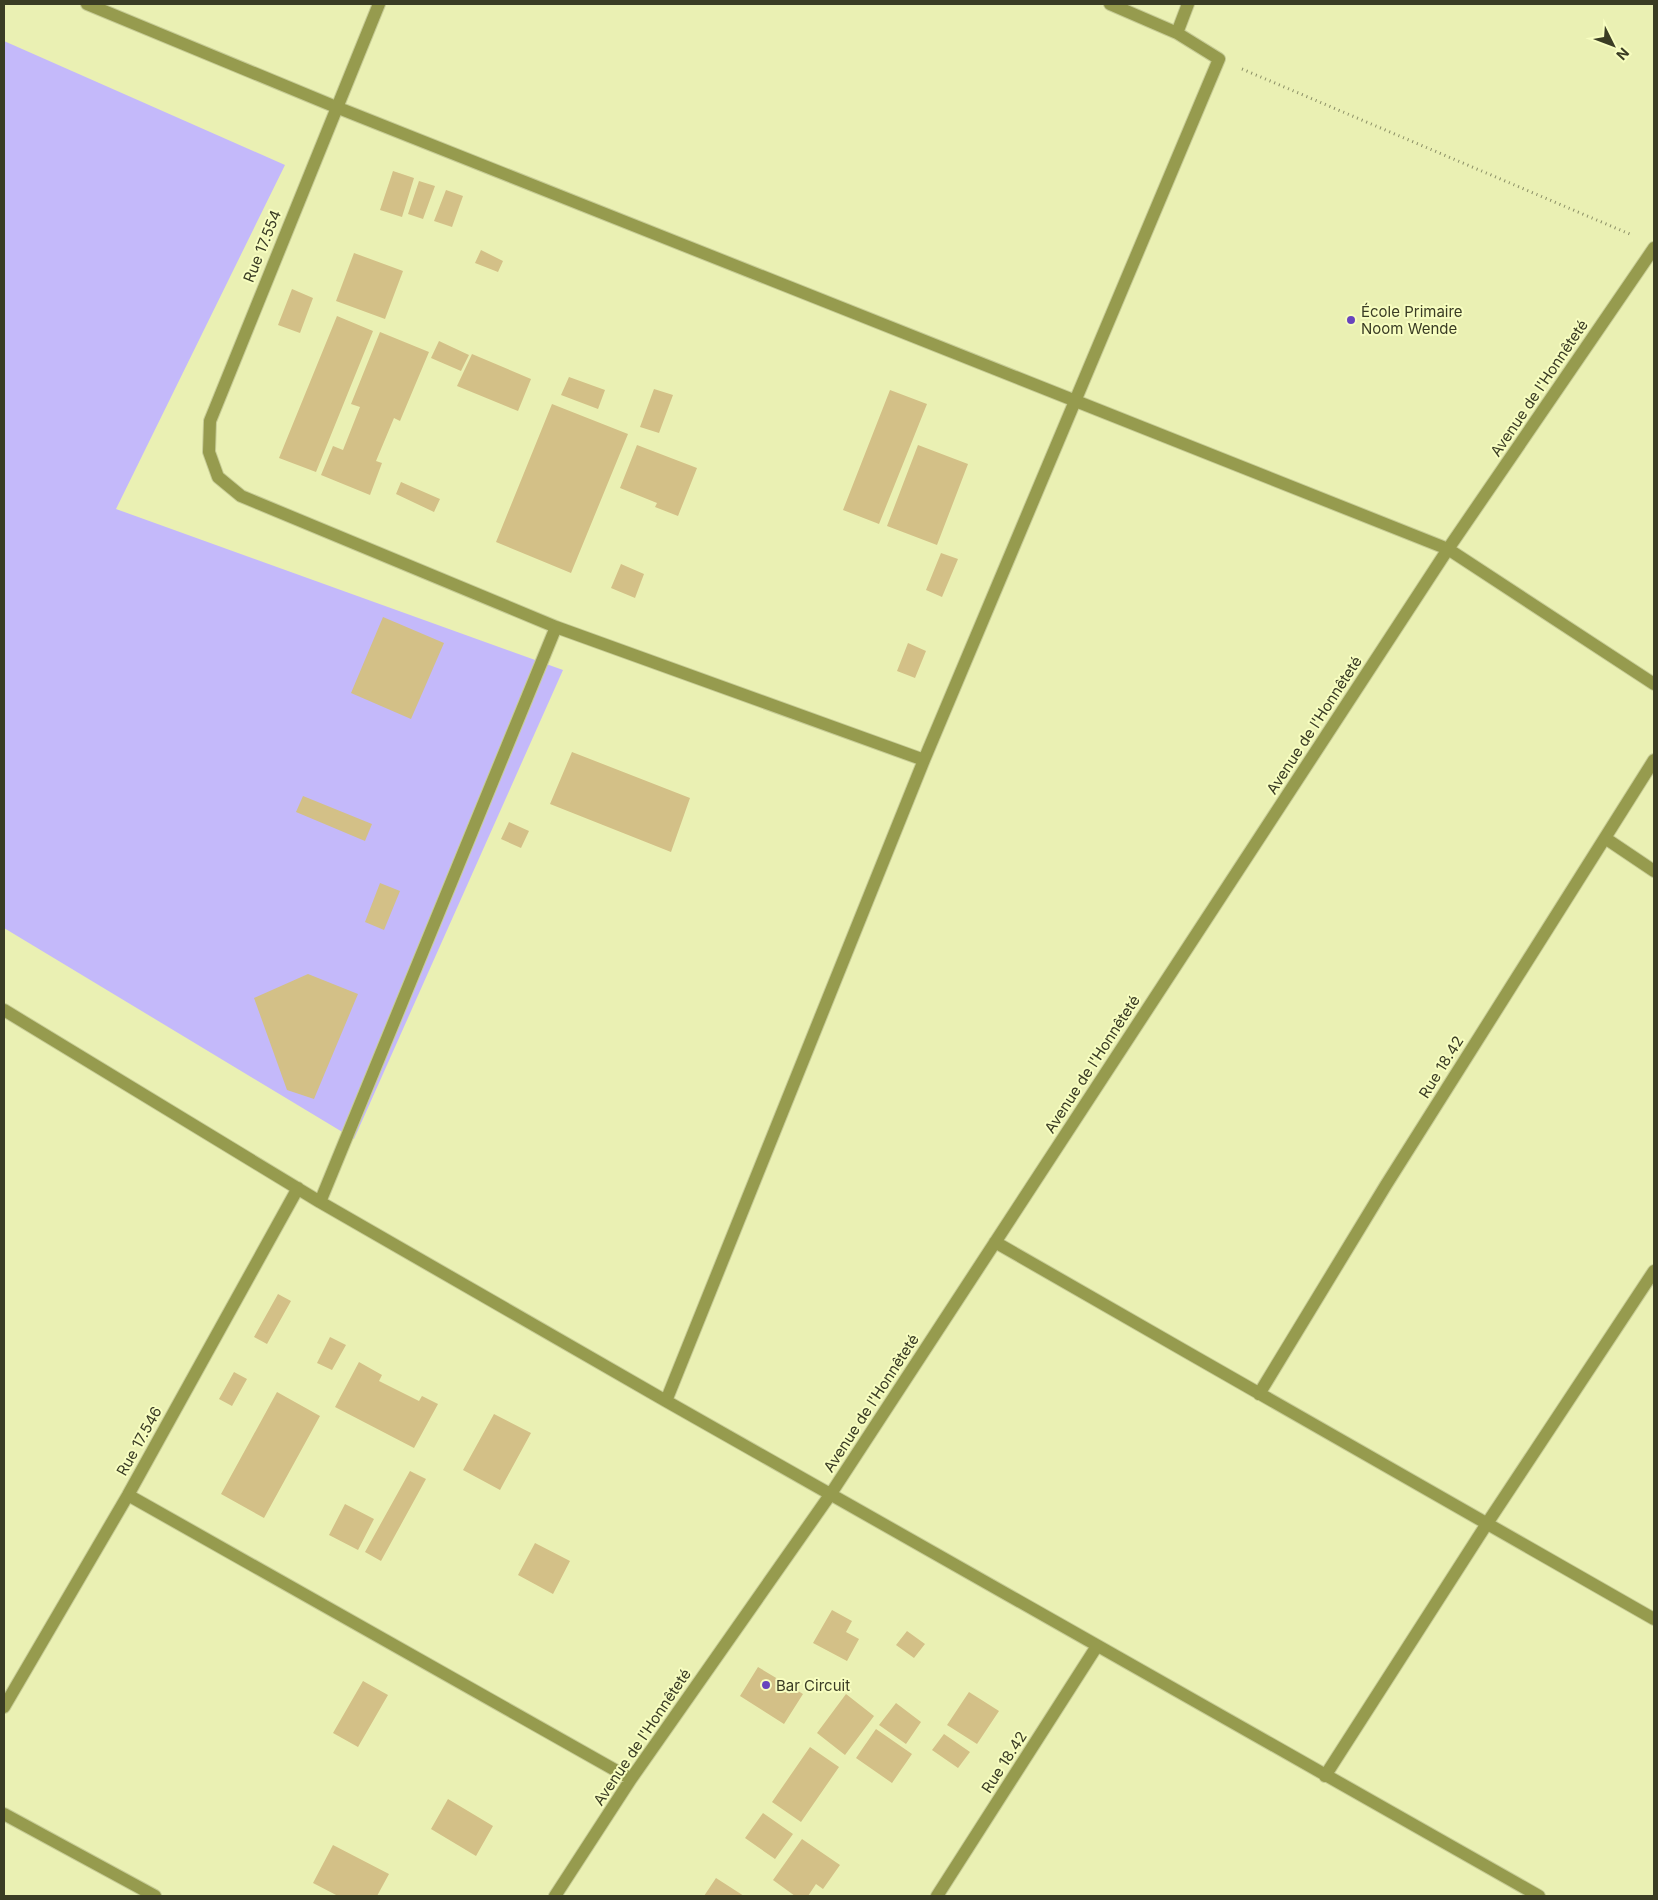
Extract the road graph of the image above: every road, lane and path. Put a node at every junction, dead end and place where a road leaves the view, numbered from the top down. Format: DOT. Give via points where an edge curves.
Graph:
graph roads {
  1 [pos="87,4"];
  2 [pos="379,4"];
  3 [pos="1110,4"];
  4 [pos="1188,4"];
  5 [pos="1177,33"];
  6 [pos="1219,59"];
  7 [pos="336,107"];
  8 [pos="1636,237"];
  9 [pos="1654,248"];
  10 [pos="1074,401"];
  11 [pos="1448,549"];
  12 [pos="556,627"];
  13 [pos="1654,684"];
  14 [pos="924,760"];
  15 [pos="1654,760"];
  16 [pos="1605,838"];
  17 [pos="1654,871"];
  18 [pos="4,1010"];
  19 [pos="298,1188"];
  20 [pos="320,1202"];
  21 [pos="995,1242"];
  22 [pos="1654,1271"];
  23 [pos="1651,1284"];
  24 [pos="1259,1394"];
  25 [pos="666,1401"];
  26 [pos="830,1494"];
  27 [pos="128,1495"];
  28 [pos="1488,1522"];
  29 [pos="1654,1619"];
  30 [pos="1097,1646"];
  31 [pos="4,1707"];
  32 [pos="1325,1776"];
  33 [pos="631,1779"];
  34 [pos="4,1814"];
  35 [pos="155,1896"];
  36 [pos="555,1896"];
  37 [pos="938,1896"];
  38 [pos="1539,1896"];
  1 -- 7 [label="street"];
  2 -- 7 [label="street, Rue 17.554"];
  3 -- 5 [label="street"];
  4 -- 5 [label="street"];
  5 -- 6 [label="street"];
  6 -- 8 [label="path"];
  6 -- 10 [label="street"];
  7 -- 10 [label="street"];
  7 -- 12 [label="street, Rue 17.554" via="210,421 209,452 218,477 241,496"];
  9 -- 11 [label="street, Avenue de l'Honnêteté"];
  10 -- 11 [label="street"];
  10 -- 14 [label="street"];
  11 -- 13 [label="street"];
  11 -- 21 [label="street, Avenue de l'Honnêteté"];
  12 -- 14 [label="street, Rue 17.554"];
  12 -- 20 [label="street"];
  14 -- 25 [label="street"];
  15 -- 16 [label="street, Rue 18.42"];
  16 -- 17 [label="street"];
  16 -- 24 [label="street, Rue 18.42" via="1386,1184"];
  18 -- 19 [label="street"];
  19 -- 20 [label="street"];
  19 -- 27 [label="street, Rue 17.546"];
  20 -- 25 [label="street"];
  21 -- 24 [label="street"];
  21 -- 26 [label="street, Avenue de l'Honnêteté"];
  22 -- 23 [label="street"];
  23 -- 28 [label="street"];
  24 -- 28 [label="street"];
  25 -- 26 [label="street"];
  26 -- 30 [label="street"];
  26 -- 33 [label="street, Avenue de l'Honnêteté"];
  27 -- 31 [label="street, Rue 17.546"];
  27 -- 33 [label="street"];
  28 -- 29 [label="street"];
  28 -- 32 [label="street"];
  30 -- 32 [label="street"];
  30 -- 37 [label="street, Rue 18.42"];
  32 -- 38 [label="street"];
  33 -- 36 [label="street, Avenue de l'Honnêteté"];
  34 -- 35 [label="street"];
}
